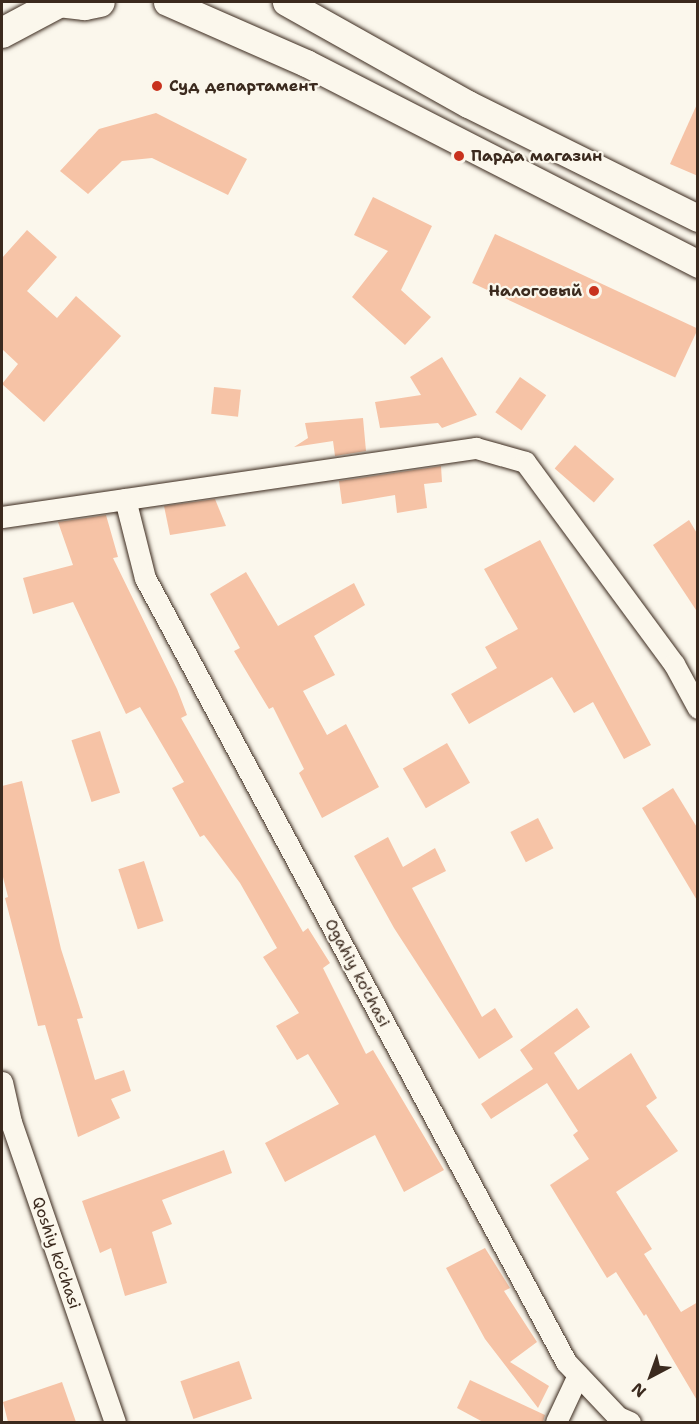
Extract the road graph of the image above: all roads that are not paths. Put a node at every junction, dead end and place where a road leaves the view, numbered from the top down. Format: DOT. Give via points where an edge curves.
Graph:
graph roads {
  1 [pos="60,2"];
  2 [pos="100,2"];
  3 [pos="167,2"];
  4 [pos="286,2"];
  5 [pos="2,33"];
  6 [pos="698,218"];
  7 [pos="698,264"];
  8 [pos="125,499"];
  9 [pos="2,517"];
  10 [pos="698,708"];
  11 [pos="2,1082"];
  12 [pos="6,1125"];
  13 [pos="578,1375"];
  14 [pos="115,1422"];
  15 [pos="556,1422"];
  16 [pos="630,1422"];
  1 -- 2 [label="main road"];
  1 -- 5 [label="main road"];
  3 -- 7 [label="street" via="306,63"];
  4 -- 6 [label="street" via="468,104"];
  8 -- 9 [label="street"];
  8 -- 10 [label="street" via="476,448 525,462 674,664"];
  8 -- 13 [label="street, Ogahiy ko'chasi" via="145,578 566,1362"];
  11 -- 12 [label="street, Qoshiy ko'chasi"];
  12 -- 14 [label="street, Qoshiy ko'chasi"];
  13 -- 15 [label="street"];
  13 -- 16 [label="street, Ogahiy ko'chasi" via="618,1417"];
}
